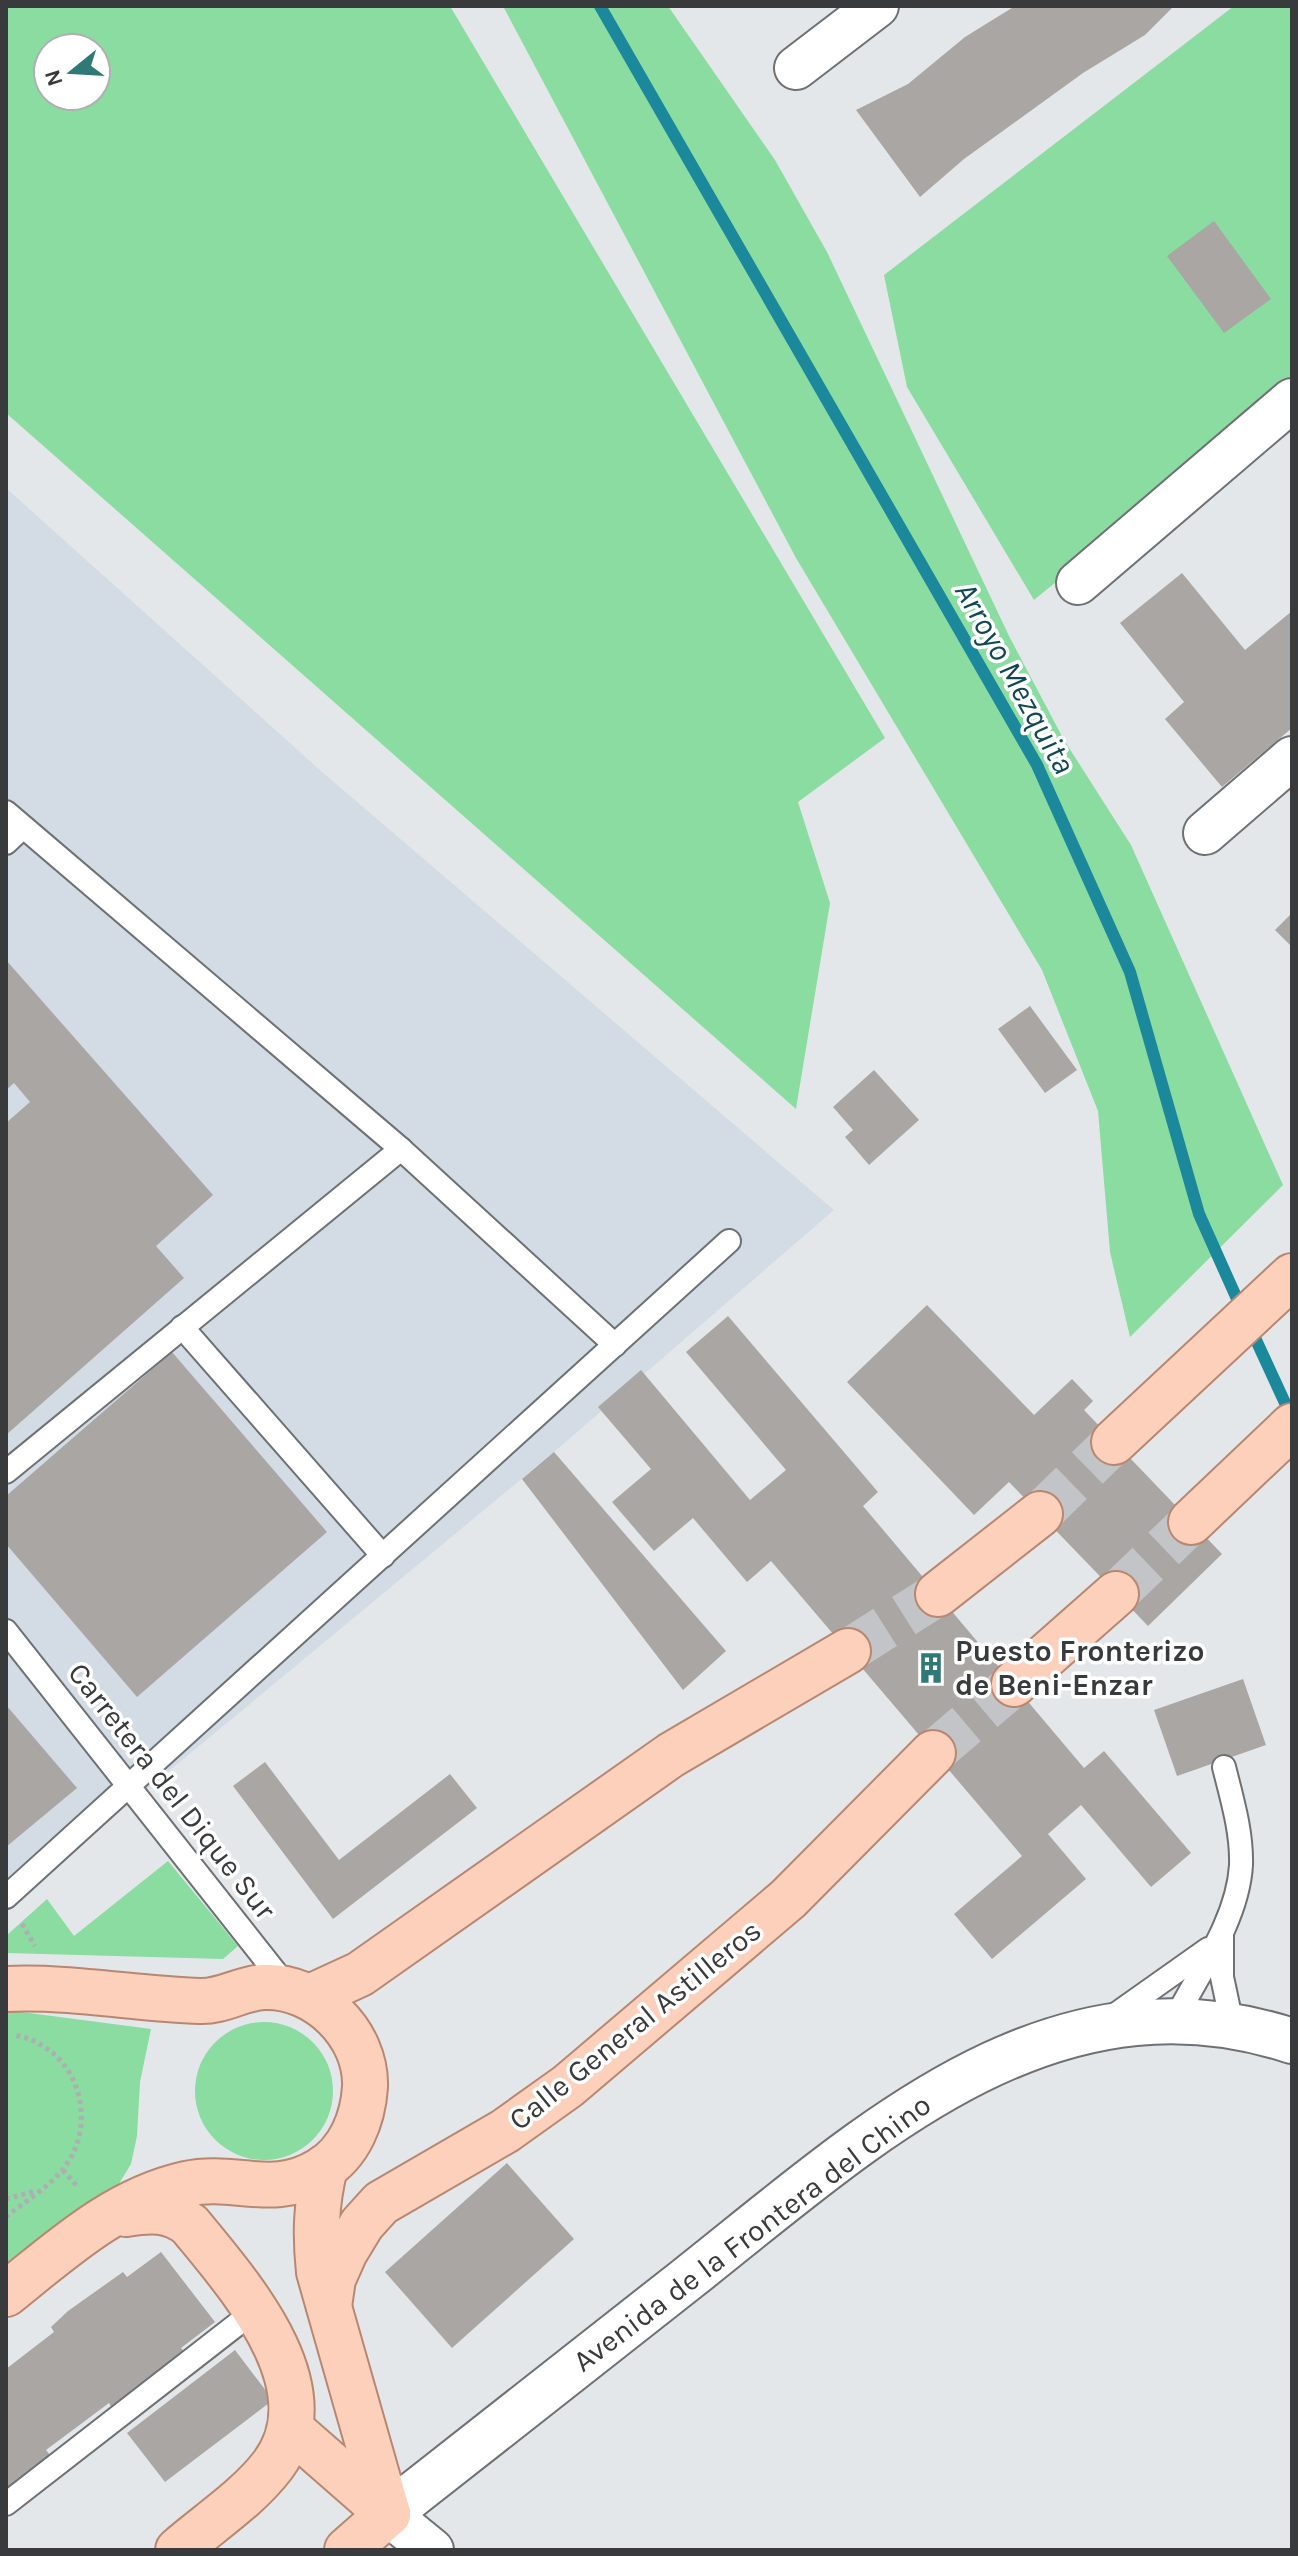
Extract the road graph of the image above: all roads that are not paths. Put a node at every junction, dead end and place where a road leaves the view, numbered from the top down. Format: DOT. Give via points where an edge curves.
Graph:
graph roads {
  1 [pos="877,6"];
  2 [pos="796,68"];
  3 [pos="1292,400"];
  4 [pos="1078,583"];
  5 [pos="1292,758"];
  6 [pos="6,812"];
  7 [pos="23,827"];
  8 [pos="1205,833"];
  9 [pos="6,843"];
  10 [pos="401,1149"];
  11 [pos="729,1241"];
  12 [pos="1292,1276"];
  13 [pos="182,1327"];
  14 [pos="615,1345"];
  15 [pos="1292,1426"];
  16 [pos="1114,1442"];
  17 [pos="6,1472"];
  18 [pos="1040,1514"];
  19 [pos="1197,1517"];
  20 [pos="383,1556"];
  21 [pos="938,1594"];
  22 [pos="1116,1594"];
  23 [pos="6,1631"];
  24 [pos="848,1651"];
  25 [pos="1014,1684"];
  26 [pos="933,1753"];
  27 [pos="1224,1767"];
  28 [pos="130,1787"];
  29 [pos="6,1897"];
  30 [pos="1218,1938"];
  31 [pos="6,1989"];
  32 [pos="300,1993"];
  33 [pos="1175,2019"];
  34 [pos="1232,2024"];
  35 [pos="1095,2029"];
  36 [pos="1292,2041"];
  37 [pos="325,2167"];
  38 [pos="104,2217"];
  39 [pos="6,2294"];
  40 [pos="329,2306"];
  41 [pos="253,2312"];
  42 [pos="292,2430"];
  43 [pos="6,2504"];
  44 [pos="388,2514"];
  45 [pos="178,2550"];
  46 [pos="347,2550"];
  47 [pos="432,2550"];
  1 -- 2 [label="street"];
  3 -- 4 [label="street"];
  5 -- 8 [label="street"];
  6 -- 7 [label="lane"];
  7 -- 9 [label="lane"];
  7 -- 10 [label="lane"];
  10 -- 13 [label="lane"];
  10 -- 14 [label="lane"];
  11 -- 14 [label="lane"];
  12 -- 16 [label="main road"];
  13 -- 17 [label="lane"];
  13 -- 20 [label="lane"];
  14 -- 20 [label="lane"];
  15 -- 19 [label="main road"];
  18 -- 21 [label="main road"];
  20 -- 28 [label="lane"];
  22 -- 25 [label="main road"];
  23 -- 28 [label="lane, Carretera del Dique Sur"];
  24 -- 32 [label="main road" via="671,1755 360,1974"];
  26 -- 40 [label="main road, Calle General Astilleros" via="788,1899 568,2086 505,2131 381,2203 345,2252"];
  27 -- 30 [label="lane" via="1241,1866"];
  28 -- 29 [label="lane"];
  28 -- 32 [label="lane, Carretera del Dique Sur"];
  30 -- 33 [label="lane"];
  30 -- 34 [label="lane"];
  30 -- 35 [label="lane"];
  31 -- 32 [label="main road" via="43,1987 204,2002 245,1989"];
  32 -- 37 [label="main road" via="331,2011 347,2030 365,2078 357,2128"];
  33 -- 34 [label="main road, Avenida de la Frontera del Chino"];
  33 -- 35 [label="main road, Avenida de la Frontera del Chino"];
  34 -- 36 [label="main road, Avenida de la Frontera del Chino"];
  35 -- 44 [label="main road, Avenida de la Frontera del Chino" via="986,2065 931,2094 843,2156"];
  37 -- 38 [label="main road" via="284,2186 212,2181 184,2185"];
  37 -- 40 [label="main road" via="315,2237"];
  38 -- 39 [label="main road"];
  38 -- 41 [label="main road" via="151,2210 178,2215 209,2248"];
  40 -- 44 [label="main road, Calle General Astilleros"];
  41 -- 42 [label="main road" via="284,2359"];
  41 -- 43 [label="lane"];
  42 -- 44 [label="main road"];
  42 -- 45 [label="main road" via="259,2481"];
  44 -- 46 [label="main road"];
  44 -- 47 [label="street"];
}
